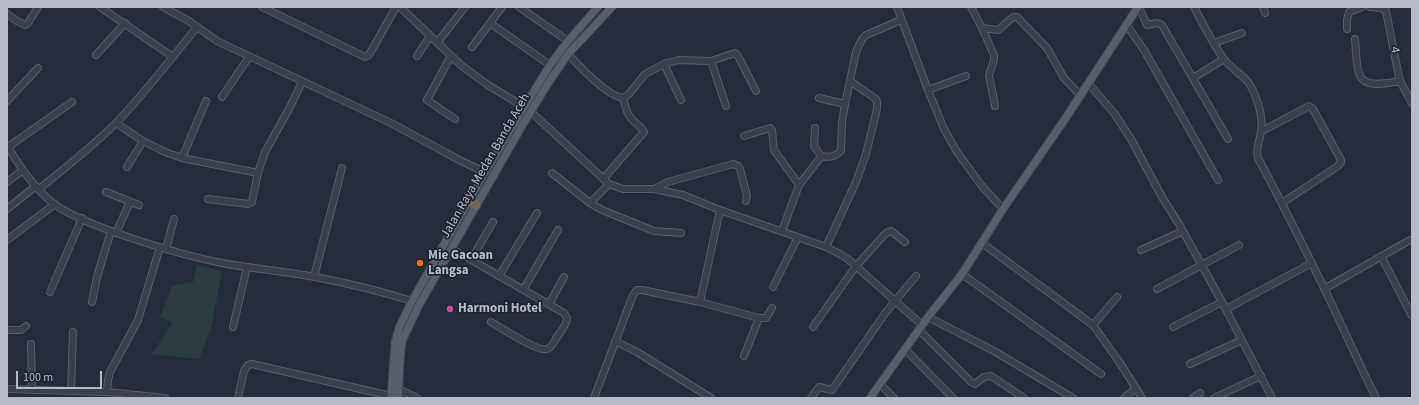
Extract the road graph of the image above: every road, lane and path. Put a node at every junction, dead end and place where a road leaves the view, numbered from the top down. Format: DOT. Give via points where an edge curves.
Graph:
graph roads {
  1 [pos="38,7"];
  2 [pos="100,7"];
  3 [pos="163,7"];
  4 [pos="262,7"];
  5 [pos="396,7"];
  6 [pos="400,7"];
  7 [pos="465,7"];
  8 [pos="502,7"];
  9 [pos="519,7"];
  10 [pos="598,7"];
  11 [pos="612,7"];
  12 [pos="897,7"];
  13 [pos="971,7"];
  14 [pos="1139,7"];
  15 [pos="1194,7"];
  16 [pos="1362,7"];
  17 [pos="1370,7"];
  18 [pos="7,14"];
  19 [pos="901,20"];
  20 [pos="125,23"];
  21 [pos="490,23"];
  22 [pos="1126,24"];
  23 [pos="197,27"];
  24 [pos="982,28"];
  25 [pos="1347,29"];
  26 [pos="1242,33"];
  27 [pos="430,36"];
  28 [pos="1355,39"];
  29 [pos="568,41"];
  30 [pos="437,42"];
  31 [pos="1214,43"];
  32 [pos="472,47"];
  33 [pos="568,54"];
  34 [pos="96,56"];
  35 [pos="249,56"];
  36 [pos="417,56"];
  37 [pos="451,56"];
  38 [pos="173,57"];
  39 [pos="1224,59"];
  40 [pos="711,61"];
  41 [pos="664,64"];
  42 [pos="550,65"];
  43 [pos="38,68"];
  44 [pos="557,70"];
  45 [pos="966,76"];
  46 [pos="1193,78"];
  47 [pos="850,81"];
  48 [pos="302,82"];
  49 [pos="1400,82"];
  50 [pos="1089,84"];
  51 [pos="928,90"];
  52 [pos="756,91"];
  53 [pos="1081,96"];
  54 [pos="222,97"];
  55 [pos="623,98"];
  56 [pos="819,98"];
  57 [pos="681,100"];
  58 [pos="7,101"];
  59 [pos="206,101"];
  60 [pos="72,102"];
  61 [pos="1412,103"];
  62 [pos="845,104"];
  63 [pos="726,106"];
  64 [pos="995,106"];
  65 [pos="527,109"];
  66 [pos="455,119"];
  67 [pos="116,123"];
  68 [pos="814,128"];
  69 [pos="1262,131"];
  70 [pos="744,136"];
  71 [pos="1228,138"];
  72 [pos="143,141"];
  73 [pos="8,146"];
  74 [pos="820,156"];
  75 [pos="182,158"];
  76 [pos="127,167"];
  77 [pos="342,168"];
  78 [pos="23,170"];
  79 [pos="485,172"];
  80 [pos="552,172"];
  81 [pos="258,174"];
  82 [pos="603,179"];
  83 [pos="1218,180"];
  84 [pos="7,182"];
  85 [pos="609,184"];
  86 [pos="799,185"];
  87 [pos="38,188"];
  88 [pos="654,189"];
  89 [pos="106,192"];
  90 [pos="208,199"];
  91 [pos="746,201"];
  92 [pos="130,202"];
  93 [pos="473,203"];
  94 [pos="590,203"];
  95 [pos="1282,203"];
  96 [pos="55,204"];
  97 [pos="139,205"];
  98 [pos="7,209"];
  99 [pos="1003,209"];
  100 [pos="720,210"];
  101 [pos="537,213"];
  102 [pos="82,218"];
  103 [pos="174,219"];
  104 [pos="493,222"];
  105 [pos="558,230"];
  106 [pos="782,231"];
  107 [pos="1183,231"];
  108 [pos="114,232"];
  109 [pos="681,233"];
  110 [pos="798,237"];
  111 [pos="7,240"];
  112 [pos="1410,240"];
  113 [pos="905,242"];
  114 [pos="982,243"];
  115 [pos="1239,245"];
  116 [pos="826,247"];
  117 [pos="163,248"];
  118 [pos="452,249"];
  119 [pos="1141,250"];
  120 [pos="1381,256"];
  121 [pos="471,260"];
  122 [pos="1312,263"];
  123 [pos="1202,265"];
  124 [pos="856,266"];
  125 [pos="247,267"];
  126 [pos="962,274"];
  127 [pos="499,276"];
  128 [pos="916,276"];
  129 [pos="314,277"];
  130 [pos="564,277"];
  131 [pos="773,287"];
  132 [pos="1324,289"];
  133 [pos="523,290"];
  134 [pos="1157,290"];
  135 [pos="50,292"];
  136 [pos="1117,298"];
  137 [pos="412,301"];
  138 [pos="895,301"];
  139 [pos="92,302"];
  140 [pos="700,302"];
  141 [pos="1222,302"];
  142 [pos="549,304"];
  143 [pos="772,308"];
  144 [pos="1226,309"];
  145 [pos="1412,316"];
  146 [pos="928,317"];
  147 [pos="758,318"];
  148 [pos="491,322"];
  149 [pos="1093,325"];
  150 [pos="26,326"];
  151 [pos="234,327"];
  152 [pos="813,327"];
  153 [pos="1173,327"];
  154 [pos="920,328"];
  155 [pos="7,330"];
  156 [pos="73,332"];
  157 [pos="1242,340"];
  158 [pos="615,341"];
  159 [pos="31,344"];
  160 [pos="905,349"];
  161 [pos="744,356"];
  162 [pos="1190,364"];
  163 [pos="1101,374"];
  164 [pos="1261,376"];
  165 [pos="880,384"];
  166 [pos="1136,388"];
  167 [pos="7,389"];
  168 [pos="398,389"];
  169 [pos="32,390"];
  170 [pos="71,391"];
  171 [pos="107,392"];
  172 [pos="1200,393"];
  173 [pos="394,397"];
  174 [pos="166,398"];
  175 [pos="238,398"];
  176 [pos="417,398"];
  177 [pos="594,398"];
  178 [pos="711,398"];
  179 [pos="810,398"];
  180 [pos="870,398"];
  181 [pos="894,398"];
  182 [pos="953,398"];
  183 [pos="1024,398"];
  184 [pos="1073,398"];
  185 [pos="1124,398"];
  186 [pos="1142,398"];
  187 [pos="1193,398"];
  188 [pos="1214,398"];
  189 [pos="1272,398"];
  190 [pos="1376,398"];
  1 -- 18 [label="street" via="25,25"];
  2 -- 20 [label="street"];
  3 -- 23 [label="street"];
  4 -- 5 [label="street" via="364,57"];
  6 -- 27 [label="street"];
  7 -- 30 [label="street"];
  8 -- 21 [label="street"];
  9 -- 29 [label="street"];
  10 -- 29 [label="main road"];
  11 -- 33 [label="main road, Jalan Raya Medan Banda Aceh"];
  12 -- 19 [label="street"];
  13 -- 24 [label="street"];
  14 -- 22 [label="main road"];
  14 -- 46 [label="street" via="1147,26 1157,23 1162,25"];
  15 -- 31 [label="street"];
  16 -- 25 [label="street" via="1348,12"];
  17 -- 49 [label="street, 4" via="1386,11"];
  19 -- 47 [label="street" via="863,38 856,52"];
  19 -- 51 [label="street"];
  20 -- 34 [label="street"];
  20 -- 38 [label="street"];
  21 -- 32 [label="street"];
  21 -- 42 [label="street"];
  22 -- 50 [label="main road"];
  22 -- 83 [label="street" via="1144,50"];
  23 -- 35 [label="street"];
  23 -- 38 [label="street"];
  24 -- 53 [label="street" via="998,30 1013,17 1017,17 1047,48 1064,78"];
  24 -- 64 [label="street" via="994,58 989,75"];
  26 -- 31 [label="street"];
  27 -- 30 [label="street"];
  27 -- 36 [label="street"];
  28 -- 49 [label="street" via="1358,70 1365,82 1381,85"];
  29 -- 42 [label="main road"];
  30 -- 37 [label="street"];
  31 -- 39 [label="street"];
  33 -- 44 [label="main road, Jalan Raya Medan Banda Aceh"];
  33 -- 55 [label="street" via="593,79 616,96"];
  35 -- 48 [label="street"];
  35 -- 54 [label="street"];
  37 -- 65 [label="street" via="483,81"];
  37 -- 66 [label="street" via="428,100"];
  38 -- 67 [label="street"];
  39 -- 46 [label="street"];
  39 -- 69 [label="street" via="1245,77 1252,87"];
  40 -- 41 [label="street" via="679,60"];
  40 -- 52 [label="street" via="733,53 737,54"];
  40 -- 63 [label="street"];
  41 -- 55 [label="street" via="645,74"];
  41 -- 57 [label="street"];
  42 -- 44 [label="street"];
  42 -- 65 [label="main road"];
  43 -- 58 [label="street"];
  44 -- 65 [label="main road, Jalan Raya Medan Banda Aceh"];
  45 -- 51 [label="street"];
  46 -- 71 [label="street"];
  47 -- 62 [label="street"];
  47 -- 116 [label="street" via="876,99 877,109 856,182"];
  48 -- 79 [label="street" via="393,124"];
  48 -- 81 [label="street" via="265,152"];
  49 -- 61 [label="street, 4"];
  50 -- 53 [label="main road"];
  50 -- 107 [label="street" via="1131,139"];
  51 -- 99 [label="street" via="944,129 957,152 981,185"];
  53 -- 99 [label="main road"];
  55 -- 82 [label="street" via="626,111 644,132"];
  56 -- 62 [label="street"];
  59 -- 75 [label="street"];
  60 -- 73 [label="street"];
  62 -- 74 [label="street" via="840,151 836,156"];
  65 -- 79 [label="main road"];
  65 -- 82 [label="street"];
  65 -- 93 [label="main road, Jalan Raya Medan Banda Aceh"];
  67 -- 72 [label="street"];
  67 -- 87 [label="street" via="86,151"];
  68 -- 74 [label="street" via="814,146"];
  69 -- 95 [label="street" via="1257,154"];
  69 -- 95 [label="street" via="1308,106 1313,109 1341,160 1338,166"];
  70 -- 86 [label="street" via="770,128 774,150"];
  72 -- 75 [label="street"];
  72 -- 76 [label="street"];
  73 -- 78 [label="street"];
  74 -- 86 [label="street"];
  75 -- 81 [label="street"];
  77 -- 129 [label="street"];
  78 -- 84 [label="street"];
  78 -- 87 [label="street"];
  79 -- 93 [label="main road"];
  80 -- 94 [label="street"];
  81 -- 90 [label="street" via="254,197 250,204"];
  82 -- 85 [label="street"];
  85 -- 88 [label="street" via="623,189"];
  85 -- 94 [label="street"];
  86 -- 106 [label="street"];
  87 -- 96 [label="street"];
  87 -- 98 [label="street"];
  88 -- 91 [label="street" via="668,182 733,164 740,169"];
  88 -- 100 [label="street" via="683,195"];
  89 -- 92 [label="street"];
  92 -- 97 [label="street"];
  92 -- 108 [label="street"];
  93 -- 118 [label="main road, Jalan Raya Medan Banda Aceh"];
  93 -- 137 [label="main road"];
  94 -- 109 [label="street" via="654,231"];
  95 -- 122 [label="street"];
  96 -- 102 [label="street"];
  96 -- 111 [label="street"];
  99 -- 114 [label="main road"];
  100 -- 106 [label="street"];
  100 -- 140 [label="street"];
  101 -- 127 [label="street"];
  102 -- 108 [label="street"];
  102 -- 135 [label="street"];
  103 -- 117 [label="street"];
  104 -- 121 [label="street"];
  105 -- 133 [label="street"];
  106 -- 110 [label="street"];
  107 -- 119 [label="street"];
  107 -- 123 [label="street"];
  108 -- 117 [label="street"];
  108 -- 139 [label="street" via="97,277"];
  110 -- 116 [label="street"];
  110 -- 131 [label="street"];
  112 -- 120 [label="street"];
  113 -- 124 [label="street" via="894,232 888,232"];
  114 -- 126 [label="main road"];
  114 -- 149 [label="street"];
  115 -- 123 [label="street"];
  116 -- 124 [label="street"];
  117 -- 125 [label="street"];
  117 -- 171 [label="street" via="138,320 110,372"];
  118 -- 121 [label="street"];
  118 -- 168 [label="main road, Jalan Raya Medan Banda Aceh" via="406,330 400,351"];
  120 -- 132 [label="street"];
  120 -- 145 [label="street"];
  121 -- 127 [label="street"];
  122 -- 132 [label="street"];
  122 -- 144 [label="street"];
  123 -- 134 [label="street"];
  123 -- 141 [label="street"];
  124 -- 138 [label="street"];
  124 -- 152 [label="street"];
  125 -- 129 [label="street"];
  125 -- 151 [label="street"];
  126 -- 146 [label="main road"];
  126 -- 163 [label="street"];
  127 -- 133 [label="street"];
  128 -- 138 [label="street"];
  129 -- 137 [label="street"];
  130 -- 142 [label="street"];
  132 -- 190 [label="street"];
  133 -- 142 [label="street"];
  136 -- 149 [label="street"];
  137 -- 173 [label="main road" via="395,343"];
  138 -- 154 [label="street"];
  138 -- 179 [label="street" via="832,390 818,387"];
  140 -- 147 [label="street"];
  140 -- 158 [label="street" via="637,290"];
  141 -- 144 [label="street"];
  141 -- 153 [label="street"];
  142 -- 148 [label="street" via="564,313 567,318 547,349 534,347"];
  143 -- 147 [label="street" via="766,318"];
  144 -- 157 [label="street"];
  146 -- 154 [label="main road"];
  146 -- 184 [label="street" via="994,351"];
  147 -- 161 [label="street"];
  149 -- 166 [label="street"];
  150 -- 155 [label="street" via="22,330"];
  154 -- 160 [label="main road"];
  154 -- 183 [label="street" via="971,382 975,384 984,376 991,376"];
  156 -- 170 [label="street"];
  157 -- 162 [label="street"];
  157 -- 164 [label="street"];
  158 -- 177 [label="street"];
  158 -- 178 [label="street"];
  159 -- 169 [label="street"];
  160 -- 165 [label="main road"];
  160 -- 182 [label="street"];
  164 -- 188 [label="street"];
  164 -- 189 [label="street"];
  165 -- 180 [label="main road"];
  165 -- 181 [label="street"];
  166 -- 185 [label="street"];
  166 -- 186 [label="street"];
  167 -- 169 [label="street"];
  168 -- 173 [label="main road, Jalan Raya Medan Banda Aceh"];
  168 -- 176 [label="street"];
  169 -- 170 [label="street"];
  170 -- 171 [label="street"];
  171 -- 174 [label="street"];
  172 -- 187 [label="street"];
  173 -- 175 [label="street" via="249,364 244,371"];
}
